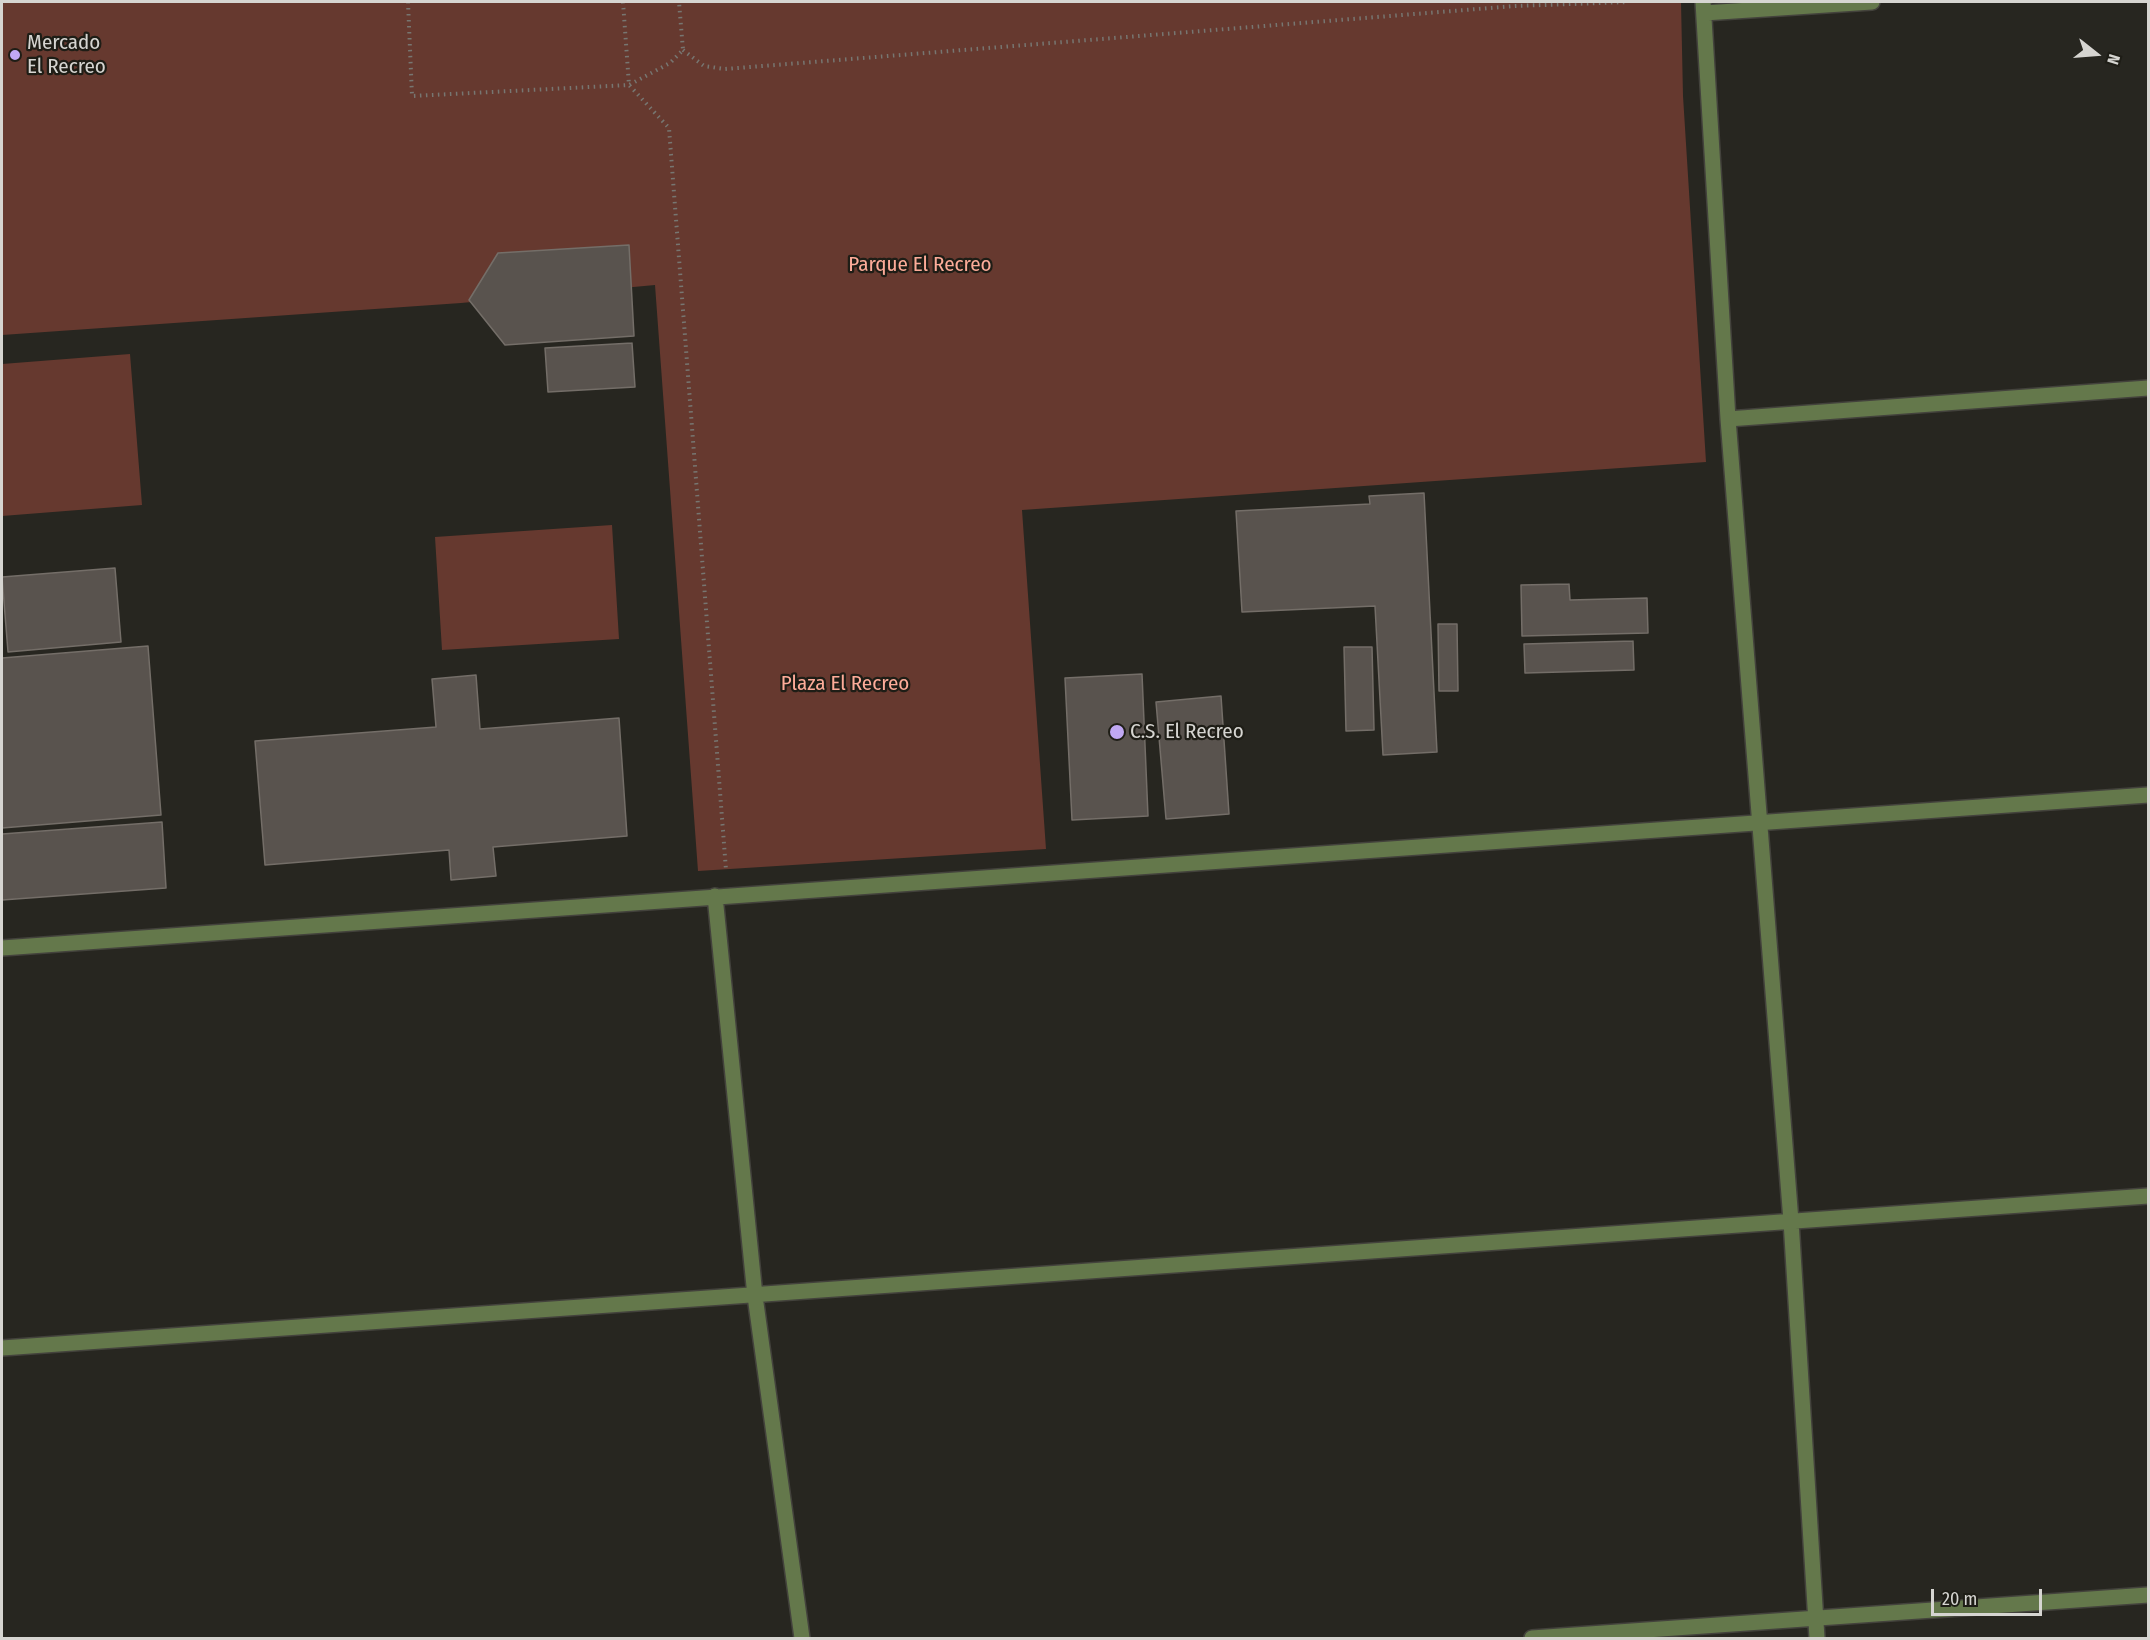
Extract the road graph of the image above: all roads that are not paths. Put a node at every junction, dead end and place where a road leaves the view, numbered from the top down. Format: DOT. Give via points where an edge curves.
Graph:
graph roads {
  1 [pos="1872,2"];
  2 [pos="1704,7"];
  3 [pos="2148,388"];
  4 [pos="1728,419"];
  5 [pos="2148,795"];
  6 [pos="1761,824"];
  7 [pos="715,896"];
  8 [pos="2,948"];
  9 [pos="2148,1196"];
  10 [pos="1791,1221"];
  11 [pos="755,1296"];
  12 [pos="2,1348"];
  13 [pos="2148,1595"];
  14 [pos="1815,1618"];
  15 [pos="802,1638"];
  16 [pos="1532,1638"];
  17 [pos="1817,1638"];
  1 -- 2 [label="street"];
  2 -- 4 [label="street"];
  3 -- 4 [label="street"];
  4 -- 6 [label="street"];
  5 -- 6 [label="street"];
  6 -- 7 [label="street"];
  6 -- 10 [label="street"];
  7 -- 8 [label="street"];
  7 -- 11 [label="street"];
  9 -- 10 [label="street"];
  10 -- 11 [label="street"];
  10 -- 14 [label="street"];
  11 -- 12 [label="street"];
  11 -- 15 [label="street"];
  13 -- 14 [label="street"];
  14 -- 16 [label="street"];
  14 -- 17 [label="street"];
}
